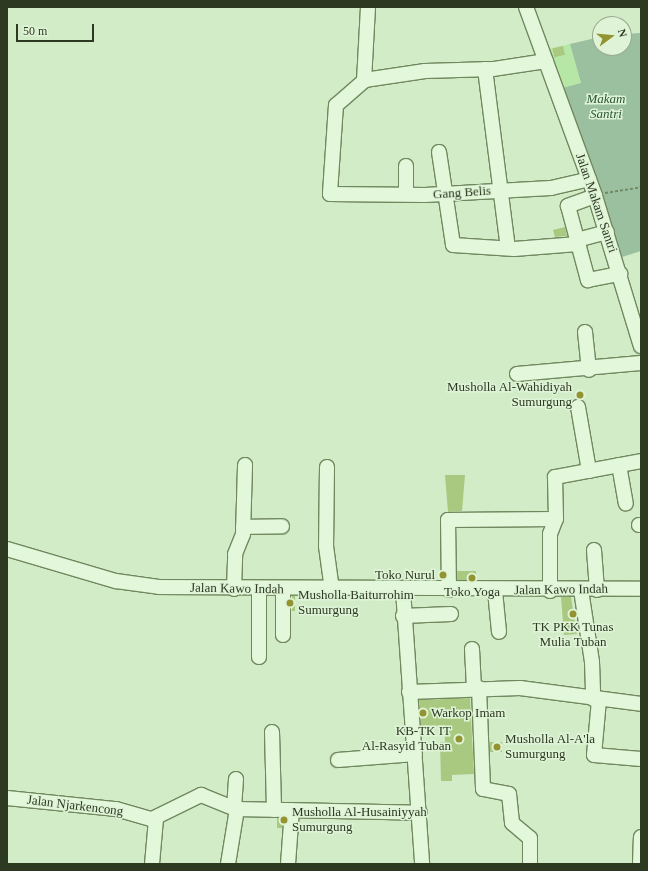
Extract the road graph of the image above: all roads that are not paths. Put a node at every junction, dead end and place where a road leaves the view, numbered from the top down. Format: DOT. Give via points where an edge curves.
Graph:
graph roads {
  1 [pos="368,7"];
  2 [pos="526,7"];
  3 [pos="546,61"];
  4 [pos="485,69"];
  5 [pos="364,81"];
  6 [pos="439,152"];
  7 [pos="406,166"];
  8 [pos="589,179"];
  9 [pos="503,190"];
  10 [pos="406,194"];
  11 [pos="445,194"];
  12 [pos="595,196"];
  13 [pos="607,232"];
  14 [pos="578,242"];
  15 [pos="508,248"];
  16 [pos="620,274"];
  17 [pos="634,295"];
  18 [pos="584,332"];
  19 [pos="641,346"];
  20 [pos="641,363"];
  21 [pos="590,370"];
  22 [pos="517,374"];
  23 [pos="578,407"];
  24 [pos="641,461"];
  25 [pos="245,465"];
  26 [pos="619,465"];
  27 [pos="327,467"];
  28 [pos="589,471"];
  29 [pos="626,503"];
  30 [pos="556,519"];
  31 [pos="282,526"];
  32 [pos="243,527"];
  33 [pos="594,550"];
  34 [pos="8,552"];
  35 [pos="234,589"];
  36 [pos="259,589"];
  37 [pos="282,589"];
  38 [pos="641,589"];
  39 [pos="332,590"];
  40 [pos="403,590"];
  41 [pos="449,590"];
  42 [pos="495,590"];
  43 [pos="581,590"];
  44 [pos="597,590"];
  45 [pos="550,591"];
  46 [pos="451,614"];
  47 [pos="403,616"];
  48 [pos="259,617"];
  49 [pos="283,617"];
  50 [pos="499,632"];
  51 [pos="283,635"];
  52 [pos="472,649"];
  53 [pos="259,658"];
  54 [pos="476,689"];
  55 [pos="409,692"];
  56 [pos="596,700"];
  57 [pos="641,704"];
  58 [pos="272,732"];
  59 [pos="415,754"];
  60 [pos="641,759"];
  61 [pos="338,760"];
  62 [pos="236,779"];
  63 [pos="7,798"];
  64 [pos="235,809"];
  65 [pos="274,810"];
  66 [pos="292,810"];
  67 [pos="420,813"];
  68 [pos="156,818"];
  69 [pos="641,837"];
  70 [pos="152,864"];
  71 [pos="228,864"];
  72 [pos="288,864"];
  73 [pos="422,864"];
  74 [pos="530,864"];
  75 [pos="640,864"];
  1 -- 5 [label="street"];
  2 -- 3 [label="street, Jalan Makam Santri"];
  3 -- 4 [label="street"];
  3 -- 8 [label="street, Jalan Makam Santri"];
  4 -- 5 [label="street" via="425,70"];
  4 -- 9 [label="street"];
  5 -- 10 [label="street, Gang Belis" via="336,105 330,193"];
  6 -- 11 [label="street"];
  7 -- 10 [label="street"];
  8 -- 9 [label="street, Gang Belis" via="555,187"];
  8 -- 12 [label="street, Jalan Makam Santri"];
  9 -- 11 [label="street, Gang Belis"];
  9 -- 15 [label="street"];
  10 -- 11 [label="street, Gang Belis"];
  11 -- 15 [label="street" via="453,245"];
  12 -- 13 [label="street, Jalan Makam Santri"];
  12 -- 14 [label="street" via="568,205"];
  13 -- 14 [label="street"];
  13 -- 16 [label="street, Jalan Makam Santri"];
  14 -- 15 [label="street" via="556,248"];
  14 -- 16 [label="street" via="589,281"];
  16 -- 17 [label="street, Jalan Makam Santri"];
  17 -- 19 [label="street, Jalan Makam Santri"];
  18 -- 21 [label="street"];
  20 -- 21 [label="street"];
  21 -- 22 [label="street"];
  23 -- 28 [label="street"];
  24 -- 26 [label="street"];
  25 -- 32 [label="street"];
  26 -- 28 [label="street"];
  26 -- 29 [label="street"];
  27 -- 39 [label="street" via="326,546"];
  28 -- 30 [label="street" via="555,477"];
  30 -- 41 [label="street" via="448,520"];
  30 -- 45 [label="street" via="550,534"];
  31 -- 32 [label="street"];
  32 -- 35 [label="street" via="234,555"];
  33 -- 44 [label="street"];
  34 -- 35 [label="street, Jalan Kawo Indah" via="128,583"];
  35 -- 36 [label="street, Jalan Kawo Indah"];
  36 -- 37 [label="street, Jalan Kawo Indah"];
  36 -- 48 [label="street"];
  37 -- 39 [label="street, Jalan Kawo Indah"];
  37 -- 49 [label="street"];
  38 -- 44 [label="street, Jalan Kawo Indah"];
  39 -- 40 [label="street, Jalan Kawo Indah"];
  40 -- 41 [label="street, Jalan Kawo Indah"];
  40 -- 47 [label="street"];
  41 -- 42 [label="street, Jalan Kawo Indah"];
  42 -- 45 [label="street, Jalan Kawo Indah"];
  42 -- 50 [label="street"];
  43 -- 44 [label="street, Jalan Kawo Indah"];
  43 -- 45 [label="street, Jalan Kawo Indah"];
  43 -- 56 [label="street"];
  46 -- 47 [label="street"];
  47 -- 55 [label="street"];
  48 -- 49 [label="street"];
  48 -- 53 [label="street"];
  49 -- 51 [label="street"];
  52 -- 54 [label="street"];
  54 -- 55 [label="street"];
  54 -- 56 [label="street" via="525,689"];
  54 -- 74 [label="street" via="483,789 509,794 511,821 530,838"];
  55 -- 59 [label="street"];
  56 -- 57 [label="street"];
  56 -- 60 [label="street" via="594,755"];
  58 -- 65 [label="street"];
  59 -- 61 [label="street"];
  59 -- 67 [label="street"];
  62 -- 64 [label="street"];
  63 -- 68 [label="street, Jalan Njarkencong" via="116,809"];
  64 -- 65 [label="street"];
  64 -- 68 [label="street" via="201,795"];
  64 -- 71 [label="street"];
  65 -- 66 [label="street"];
  66 -- 67 [label="street"];
  66 -- 72 [label="street"];
  67 -- 73 [label="street"];
  68 -- 70 [label="street"];
  69 -- 75 [label="street"];
}
